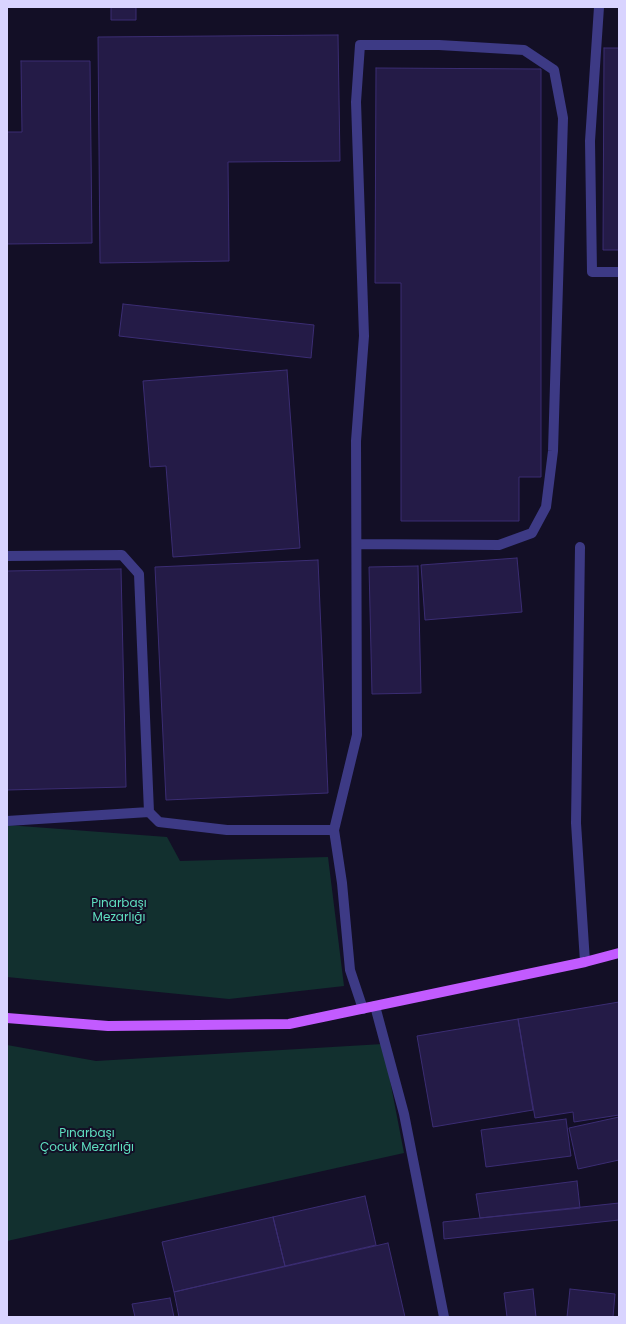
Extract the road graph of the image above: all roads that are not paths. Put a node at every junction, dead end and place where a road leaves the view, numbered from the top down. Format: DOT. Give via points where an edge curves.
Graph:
graph roads {
  1 [pos="599,7"];
  2 [pos="619,272"];
  3 [pos="357,544"];
  4 [pos="580,547"];
  5 [pos="7,556"];
  6 [pos="149,812"];
  7 [pos="7,821"];
  8 [pos="334,830"];
  9 [pos="619,953"];
  10 [pos="585,962"];
  11 [pos="375,1006"];
  12 [pos="362,1009"];
  13 [pos="7,1018"];
  14 [pos="444,1317"];
  1 -- 2 [label="street" via="590,141 592,272"];
  3 -- 3 [label="street" via="356,441 364,336 356,102 360,45 439,45 524,50 554,70 563,118 554,450 546,507 532,533 499,545"];
  3 -- 8 [label="street" via="357,735"];
  4 -- 10 [label="street" via="576,823"];
  5 -- 6 [label="street" via="122,555 139,574"];
  6 -- 7 [label="street"];
  6 -- 8 [label="street" via="159,822 227,830"];
  8 -- 12 [label="street" via="350,970"];
  9 -- 10 [label="main road"];
  10 -- 11 [label="main road"];
  11 -- 12 [label="main road"];
  11 -- 14 [label="street" via="404,1114"];
  12 -- 13 [label="main road" via="289,1024 108,1026"];
}
